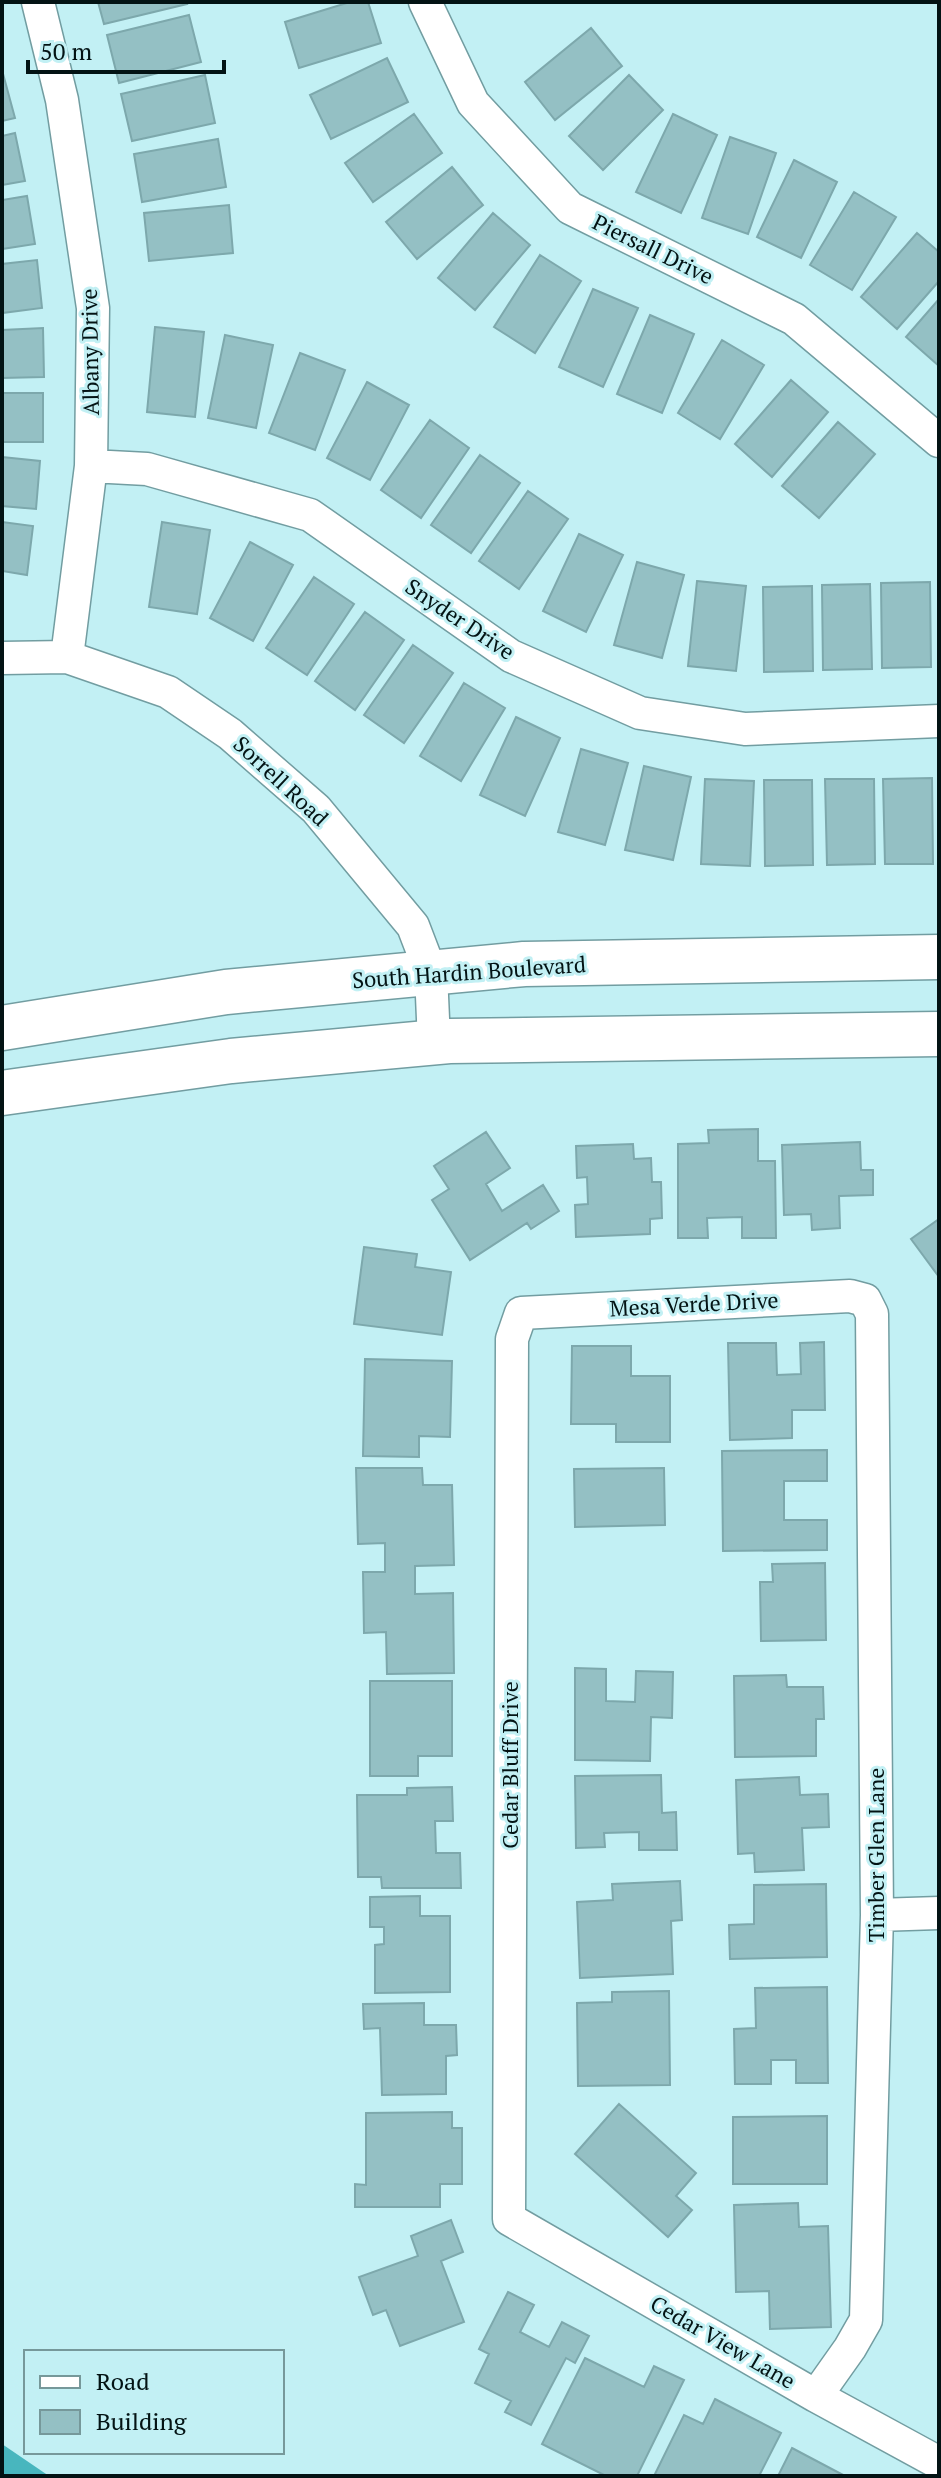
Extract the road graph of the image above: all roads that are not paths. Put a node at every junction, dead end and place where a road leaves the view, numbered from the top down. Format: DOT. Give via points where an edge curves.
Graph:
graph roads {
  1 [pos="38,2"];
  2 [pos="425,2"];
  3 [pos="939,441"];
  4 [pos="91,466"];
  5 [pos="67,657"];
  6 [pos="2,658"];
  7 [pos="939,721"];
  8 [pos="939,957"];
  9 [pos="431,973"];
  10 [pos="2,1028"];
  11 [pos="939,1034"];
  12 [pos="434,1042"];
  13 [pos="2,1093"];
  14 [pos="865,1300"];
  15 [pos="521,1313"];
  16 [pos="939,1913"];
  17 [pos="877,1915"];
  18 [pos="509,2219"];
  19 [pos="816,2396"];
  20 [pos="939,2463"];
  1 -- 4 [label="street, Albany Drive" via="62,100 93,308"];
  2 -- 3 [label="street, Piersall Drive" via="473,103 570,208 794,319"];
  4 -- 5 [label="street, Albany Drive"];
  4 -- 7 [label="street, Snyder Drive" via="147,469 310,515 511,656 640,713 745,729"];
  5 -- 6 [label="street, Sorrell Road"];
  5 -- 9 [label="street, Sorrell Road" via="168,692 230,734 316,809 413,926"];
  8 -- 9 [label="main road, South Hardin Boulevard" via="524,964"];
  9 -- 10 [label="main road, South Hardin Boulevard" via="226,992"];
  9 -- 12 [label="street, Sorrell Road"];
  11 -- 12 [label="main road"];
  12 -- 13 [label="main road" via="231,1061"];
  14 -- 15 [label="street, Mesa Verde Drive" via="850,1296"];
  14 -- 17 [label="street, Timber Glen Lane" via="872,1314"];
  15 -- 18 [label="street, Cedar Bluff Drive" via="512,1339"];
  16 -- 17 [label="street"];
  17 -- 19 [label="street, Timber Glen Lane" via="866,2320"];
  18 -- 19 [label="street, Cedar View Lane"];
  19 -- 20 [label="street, Cedar View Lane"];
}
